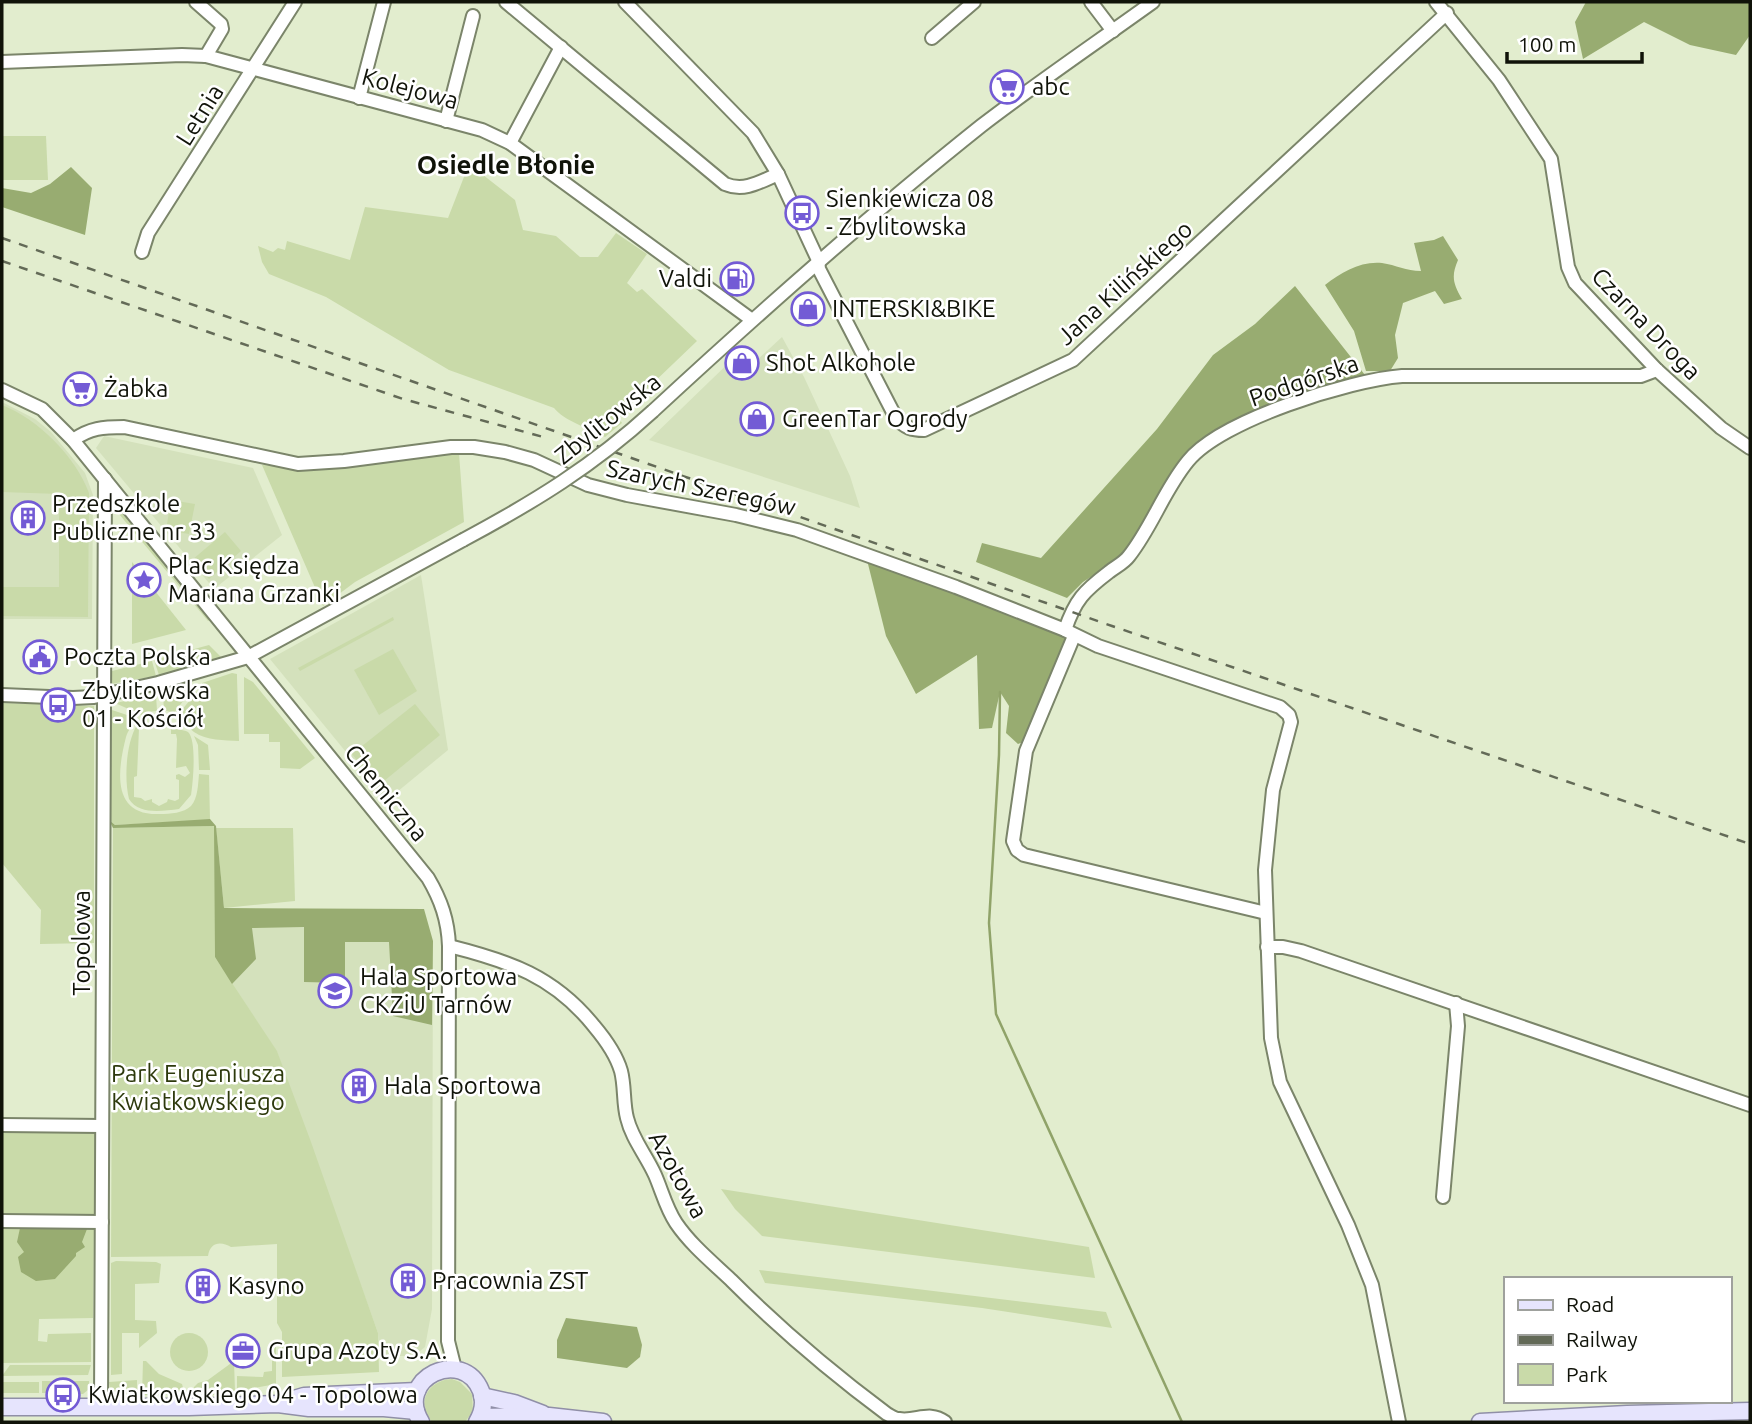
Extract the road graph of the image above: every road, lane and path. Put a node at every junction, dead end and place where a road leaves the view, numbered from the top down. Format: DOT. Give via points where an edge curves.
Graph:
graph roads {
  1 [pos="196,2"];
  2 [pos="295,2"];
  3 [pos="384,2"];
  4 [pos="506,2"];
  5 [pos="625,2"];
  6 [pos="974,2"];
  7 [pos="1091,2"];
  8 [pos="1153,2"];
  9 [pos="1436,2"];
  10 [pos="1447,13"];
  11 [pos="473,16"];
  12 [pos="1113,31"];
  13 [pos="932,38"];
  14 [pos="561,47"];
  15 [pos="206,56"];
  16 [pos="2,62"];
  17 [pos="253,69"];
  18 [pos="359,97"];
  19 [pos="446,121"];
  20 [pos="510,143"];
  21 [pos="778,174"];
  22 [pos="142,252"];
  23 [pos="818,260"];
  24 [pos="752,320"];
  25 [pos="1657,370"];
  26 [pos="2,390"];
  27 [pos="73,440"];
  28 [pos="1744,444"];
  29 [pos="105,479"];
  30 [pos="1070,633"];
  31 [pos="248,657"];
  32 [pos="2,695"];
  33 [pos="103,695"];
  34 [pos="1266,914"];
  35 [pos="449,946"];
  36 [pos="1267,947"];
  37 [pos="1456,1003"];
  38 [pos="1750,1105"];
  39 [pos="2,1125"];
  40 [pos="102,1126"];
  41 [pos="1443,1197"];
  42 [pos="2,1221"];
  43 [pos="102,1222"];
  44 [pos="448,1341"];
  45 [pos="455,1369"];
  46 [pos="437,1371"];
  47 [pos="417,1391"];
  48 [pos="482,1396"];
  49 [pos="278,1404"];
  50 [pos="102,1406"];
  51 [pos="2,1407"];
  52 [pos="1750,1411"];
  53 [pos="549,1416"];
  54 [pos="418,1417"];
  55 [pos="478,1420"];
  56 [pos="603,1422"];
  57 [pos="945,1422"];
  58 [pos="1399,1422"];
  59 [pos="1480,1422"];
  1 -- 15 [label="street" via="222,29"];
  2 -- 17 [label="street, Letnia"];
  3 -- 18 [label="street"];
  4 -- 14 [label="street"];
  5 -- 21 [label="street, Jana Kilińskiego" via="753,133"];
  6 -- 13 [label="street"];
  7 -- 12 [label="street"];
  8 -- 12 [label="street, Zbylitowska"];
  9 -- 10 [label="street, Czarna Droga"];
  10 -- 23 [label="street, Jana Kilińskiego" via="1073,360 924,430 912,430 896,418"];
  10 -- 25 [label="street, Czarna Droga" via="1551,159 1568,267 1575,283"];
  11 -- 19 [label="street"];
  12 -- 23 [label="street, Zbylitowska" via="984,125"];
  14 -- 20 [label="street"];
  14 -- 21 [label="street" via="725,184 748,187"];
  15 -- 16 [label="street, Kolejowa"];
  15 -- 17 [label="street, Kolejowa"];
  17 -- 18 [label="street, Kolejowa"];
  17 -- 22 [label="street, Letnia" via="148,233"];
  18 -- 19 [label="street, Kolejowa"];
  19 -- 20 [label="street, Kolejowa"];
  20 -- 24 [label="street, Kolejowa"];
  21 -- 23 [label="street, Jana Kilińskiego"];
  23 -- 24 [label="street, Zbylitowska"];
  24 -- 31 [label="street, Zbylitowska, bridge" via="618,443 569,479"];
  25 -- 28 [label="street, Czarna Droga"];
  25 -- 30 [label="street, Podgórska" via="1640,376 1376,378 1255,418 1190,458 1128,558 1076,601"];
  26 -- 27 [label="street, Chemiczna" via="42,409"];
  27 -- 29 [label="street, Chemiczna"];
  27 -- 30 [label="street, Szarych Szeregów" via="85,431 124,427 298,464 451,447 505,452 588,485 797,530"];
  29 -- 31 [label="street, Chemiczna"];
  29 -- 33 [label="street, Topolowa"];
  30 -- 34 [label="street, Szarych Szeregów" via="1280,707 1289,715 1268,825"];
  30 -- 34 [label="street, Podgórska" via="1026,751 1013,841 1017,850"];
  31 -- 33 [label="street, Zbylitowska"];
  31 -- 35 [label="street, Chemiczna" via="428,878 445,912"];
  32 -- 33 [label="street, Zbylitowska"];
  33 -- 40 [label="street, Topolowa"];
  34 -- 36 [label="street"];
  35 -- 44 [label="street, Chemiczna"];
  35 -- 57 [label="street, Azotowa" via="523,968 546,980 583,1012 616,1056 631,1133 655,1174 669,1212 700,1251 769,1318 887,1415 898,1419 929,1415"];
  36 -- 37 [label="street" via="1301,951"];
  36 -- 58 [label="street" via="1271,1038 1280,1082 1372,1285"];
  37 -- 38 [label="street"];
  37 -- 41 [label="street" via="1458,1026"];
  39 -- 40 [label="street"];
  40 -- 43 [label="street, Topolowa"];
  42 -- 43 [label="street"];
  43 -- 50 [label="street, Topolowa"];
  44 -- 45 [label="street, Chemiczna"];
  44 -- 46 [label="street, Chemiczna"];
  45 -- 46 [label="main road"];
  45 -- 48 [label="main road" via="475,1381"];
  46 -- 47 [label="main road"];
  47 -- 49 [label="main road" via="304,1396"];
  47 -- 54 [label="main road"];
  48 -- 53 [label="main road"];
  48 -- 55 [label="main road"];
  49 -- 50 [label="main road"];
  49 -- 54 [label="main road" via="384,1408"];
  50 -- 51 [label="main road"];
  52 -- 59 [label="main road"];
  53 -- 55 [label="main road"];
  53 -- 56 [label="main road"];
}
